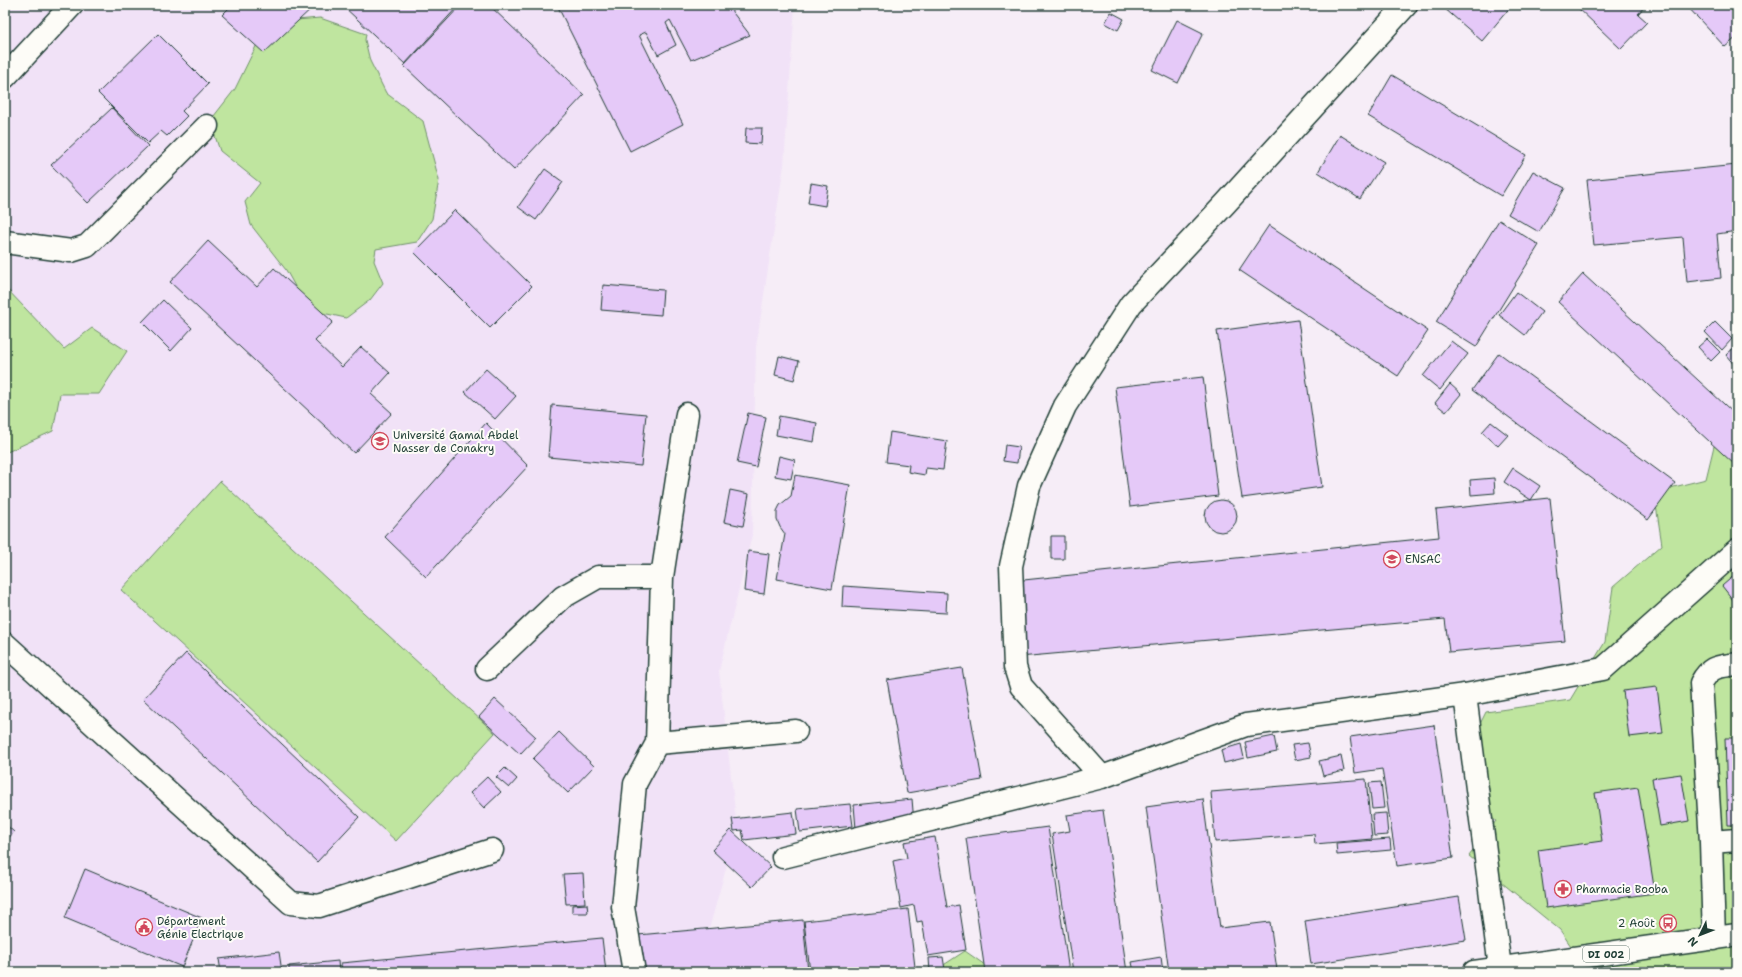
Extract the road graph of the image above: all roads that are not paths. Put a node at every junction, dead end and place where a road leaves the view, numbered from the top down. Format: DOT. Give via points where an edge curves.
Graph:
graph roads {
  1 [pos="72,5"];
  2 [pos="1406,5"];
  3 [pos="5,77"];
  4 [pos="207,126"];
  5 [pos="5,242"];
  6 [pos="687,414"];
  7 [pos="1737,550"];
  8 [pos="662,577"];
  9 [pos="5,644"];
  10 [pos="1737,664"];
  11 [pos="487,668"];
  12 [pos="1465,695"];
  13 [pos="796,731"];
  14 [pos="657,743"];
  15 [pos="1102,777"];
  16 [pos="1737,840"];
  17 [pos="1711,842"];
  18 [pos="492,850"];
  19 [pos="783,857"];
  20 [pos="1737,934"];
  21 [pos="1714,939"];
  22 [pos="1500,968"];
  23 [pos="634,972"];
  24 [pos="1474,972"];
  1 -- 3 [label="main road"];
  2 -- 15 [label="main road" via="1131,304 1065,406 1029,486 1011,566 1015,667 1021,686"];
  4 -- 5 [label="main road" via="87,246 71,251"];
  6 -- 8 [label="main road"];
  7 -- 12 [label="main road" via="1603,669"];
  8 -- 11 [label="main road" via="598,577 563,596"];
  8 -- 14 [label="main road"];
  9 -- 18 [label="main road" via="291,903 319,906"];
  10 -- 17 [label="main road" via="1714,667 1706,673 1701,683"];
  12 -- 15 [label="main road" via="1246,725"];
  12 -- 22 [label="main road"];
  13 -- 14 [label="main road"];
  14 -- 23 [label="main road" via="635,784 633,800 623,907"];
  15 -- 19 [label="main road"];
  16 -- 17 [label="main road"];
  17 -- 21 [label="main road"];
  20 -- 21 [label="main road, DI 002"];
  21 -- 22 [label="main road, DI 002"];
  22 -- 24 [label="main road, DI 002"];
}
